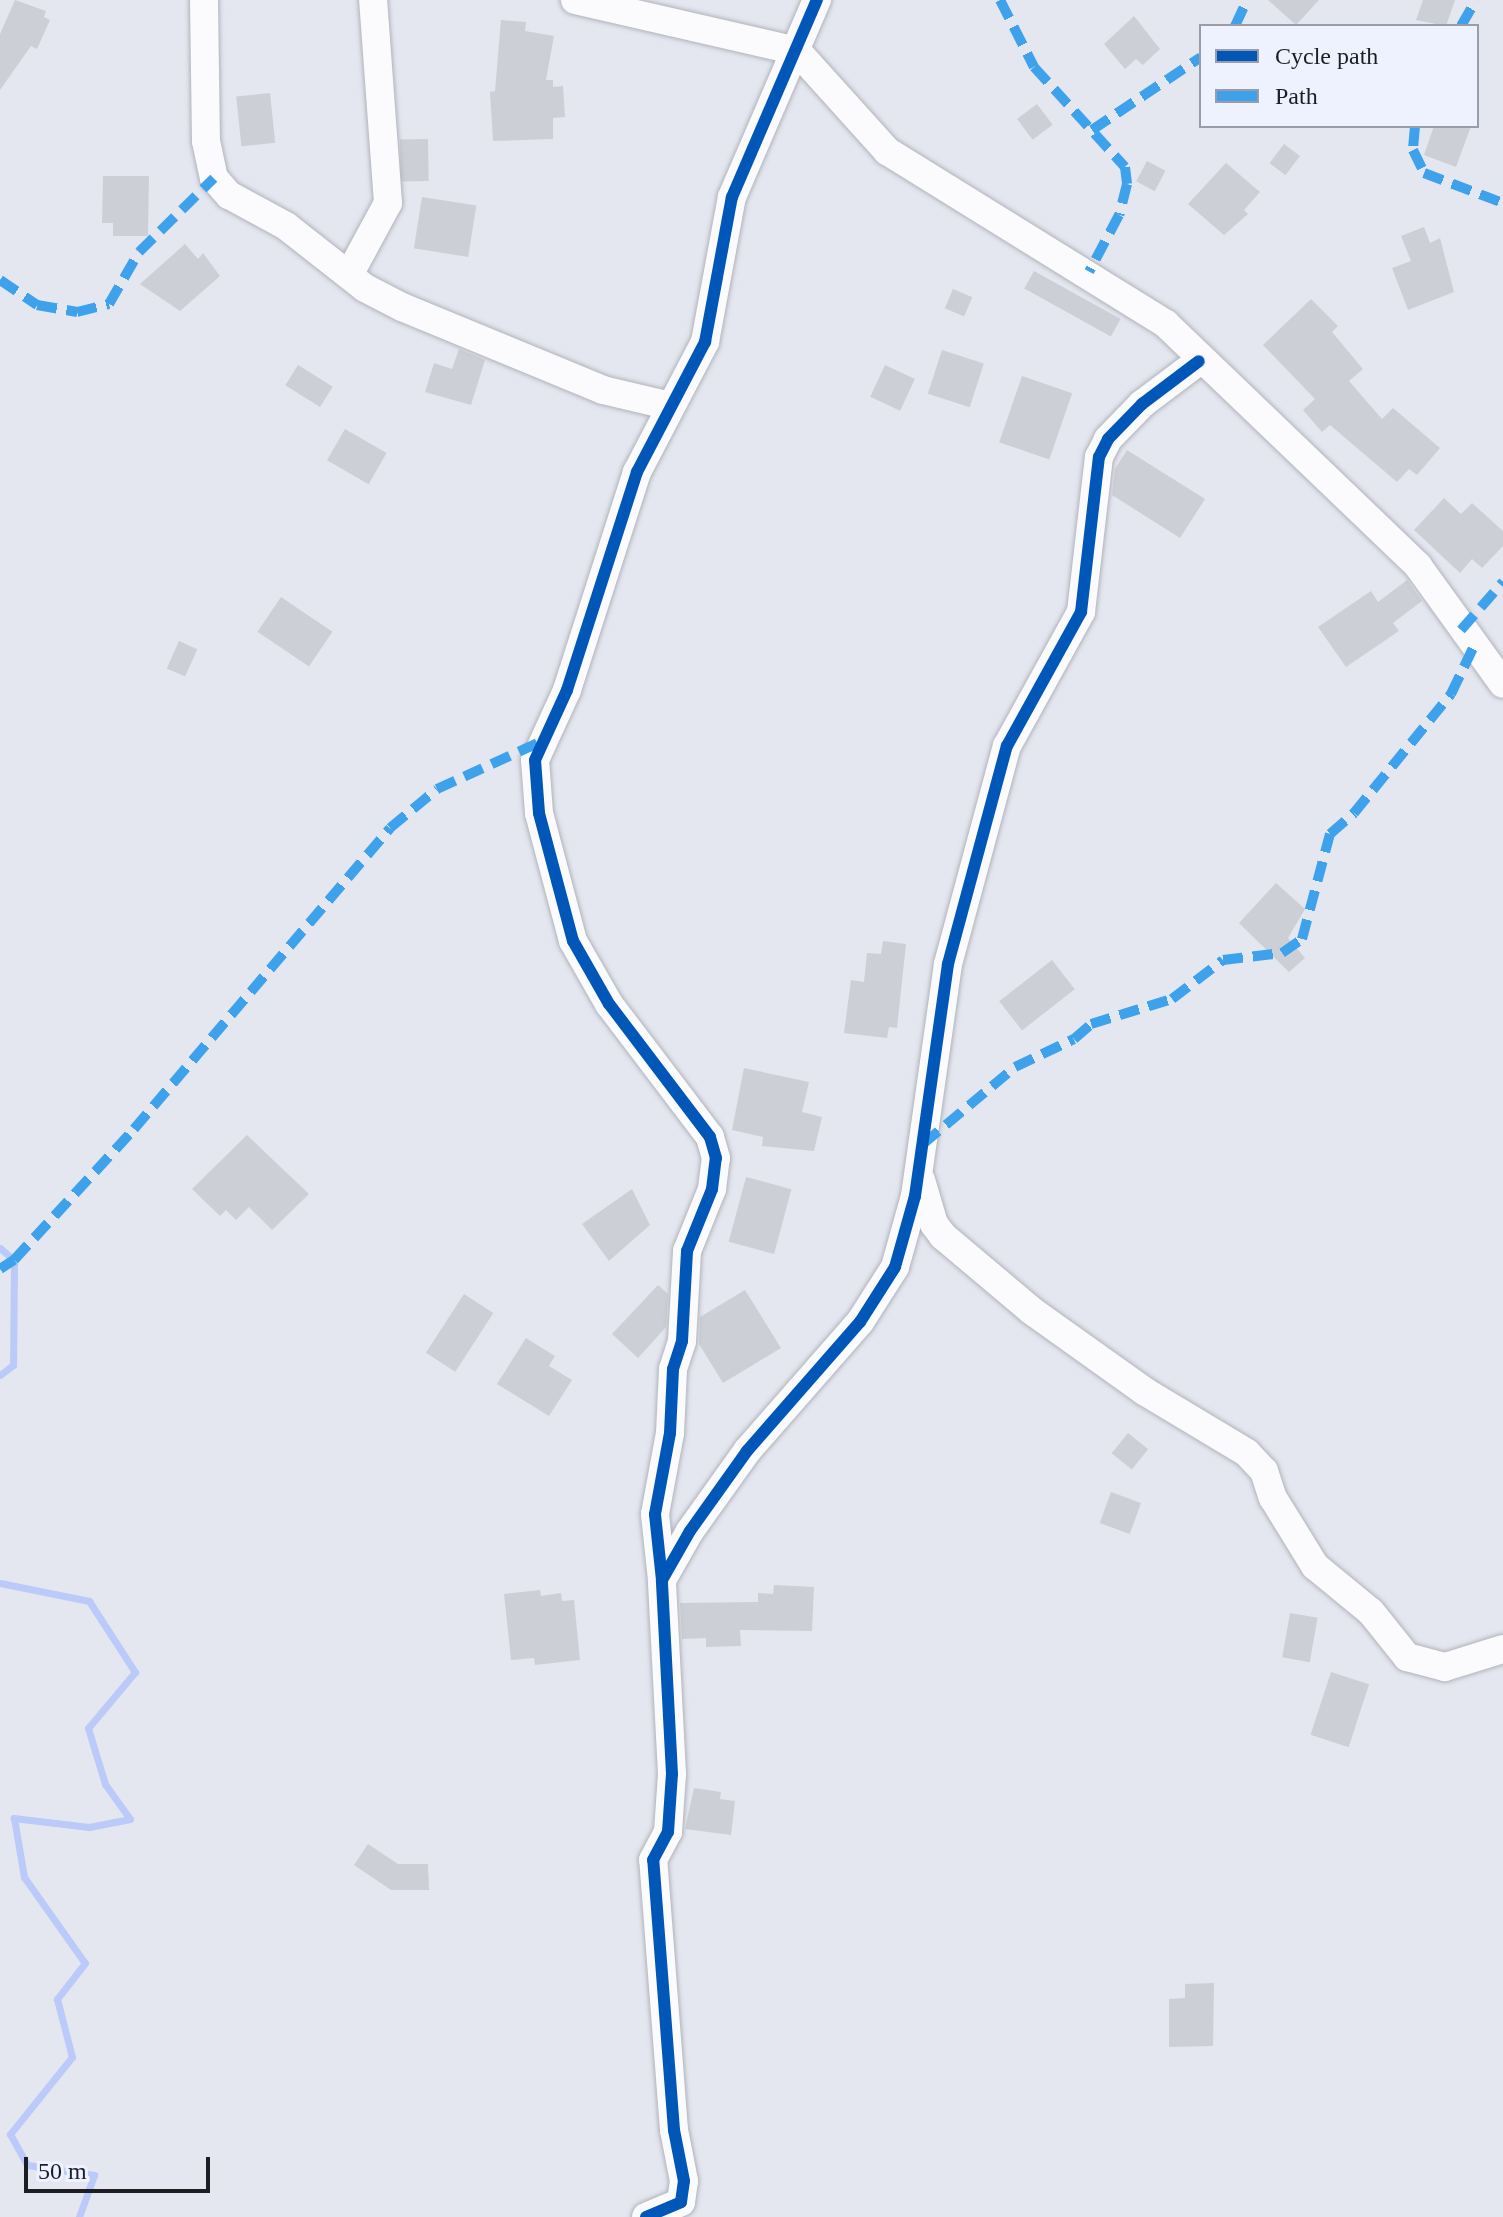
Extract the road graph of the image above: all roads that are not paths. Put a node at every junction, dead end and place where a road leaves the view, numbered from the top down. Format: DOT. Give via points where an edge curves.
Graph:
graph roads {
  1 [pos="204,0"];
  2 [pos="373,0"];
  3 [pos="575,0"];
  4 [pos="817,0"];
  5 [pos="797,51"];
  6 [pos="349,275"];
  7 [pos="1199,361"];
  8 [pos="670,406"];
  9 [pos="1503,684"];
  10 [pos="919,1172"];
  11 [pos="662,1580"];
  12 [pos="1503,1649"];
  13 [pos="646,2217"];
  1 -- 6 [label="street" via="202,86 214,178 229,195 319,248"];
  2 -- 6 [label="street" via="388,203"];
  3 -- 5 [label="street"];
  4 -- 5 [label="street"];
  5 -- 7 [label="street" via="887,151 945,191 1137,302 1166,324"];
  5 -- 8 [label="street" via="732,197 705,342"];
  6 -- 8 [label="street" via="402,307 603,390"];
  7 -- 9 [label="street" via="1418,566"];
  7 -- 10 [label="street" via="1142,404 1108,439 1099,457 1081,612 1007,746 948,964"];
  8 -- 11 [label="street" via="637,472 567,690 540,742 534,788 573,941 609,1004 710,1137 716,1158 712,1189 687,1251 682,1284 682,1341 673,1369 670,1433 655,1514"];
  10 -- 11 [label="street" via="895,1267 874,1300 747,1451"];
  10 -- 12 [label="street" via="930,1214 943,1236 1057,1329 1144,1391 1247,1453 1264,1471 1273,1498 1315,1566 1371,1612 1407,1657 1445,1667"];
  11 -- 13 [label="street" via="672,1774 668,1832 653,1860 674,2130 684,2181 681,2202"];
}
